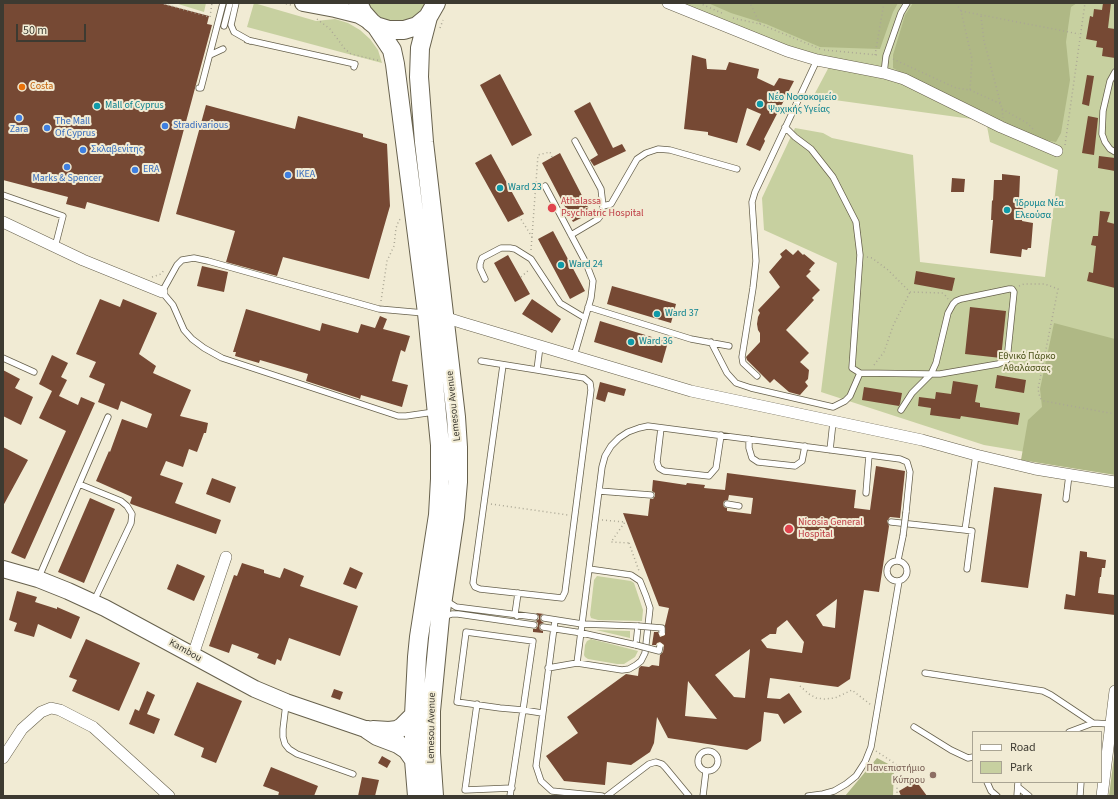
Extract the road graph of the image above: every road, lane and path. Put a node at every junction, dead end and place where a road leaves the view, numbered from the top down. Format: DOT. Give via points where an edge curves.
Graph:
graph roads {
  1 [pos="160,3"];
  2 [pos="212,3"];
  3 [pos="223,3"];
  4 [pos="230,3"];
  5 [pos="236,3"];
  6 [pos="303,3"];
  7 [pos="358,3"];
  8 [pos="668,3"];
  9 [pos="700,3"];
  10 [pos="750,3"];
  11 [pos="884,3"];
  12 [pos="907,3"];
  13 [pos="1085,3"];
  14 [pos="432,10"];
  15 [pos="961,11"];
  16 [pos="726,15"];
  17 [pos="981,16"];
  18 [pos="733,18"];
  19 [pos="316,19"];
  20 [pos="374,24"];
  21 [pos="224,26"];
  22 [pos="1080,35"];
  23 [pos="247,40"];
  24 [pos="223,49"];
  25 [pos="283,52"];
  26 [pos="211,53"];
  27 [pos="875,55"];
  28 [pos="817,60"];
  29 [pos="386,62"];
  30 [pos="354,67"];
  31 [pos="1115,72"];
  32 [pos="884,73"];
  33 [pos="199,88"];
  34 [pos="970,90"];
  35 [pos="1001,104"];
  36 [pos="1002,109"];
  37 [pos="785,127"];
  38 [pos="1000,127"];
  39 [pos="1038,134"];
  40 [pos="575,142"];
  41 [pos="1057,151"];
  42 [pos="1115,152"];
  43 [pos="552,157"];
  44 [pos="737,169"];
  45 [pos="545,186"];
  46 [pos="3,195"];
  47 [pos="603,206"];
  48 [pos="519,216"];
  49 [pos="403,218"];
  50 [pos="3,222"];
  51 [pos="571,235"];
  52 [pos="532,237"];
  53 [pos="55,247"];
  54 [pos="860,255"];
  55 [pos="530,258"];
  56 [pos="535,264"];
  57 [pos="521,277"];
  58 [pos="486,279"];
  59 [pos="1012,289"];
  60 [pos="162,292"];
  61 [pos="910,292"];
  62 [pos="953,304"];
  63 [pos="588,307"];
  64 [pos="379,309"];
  65 [pos="436,315"];
  66 [pos="585,318"];
  67 [pos="710,342"];
  68 [pos="540,346"];
  69 [pos="729,346"];
  70 [pos="574,356"];
  71 [pos="3,358"];
  72 [pos="481,361"];
  73 [pos="503,364"];
  74 [pos="536,370"];
  75 [pos="34,372"];
  76 [pos="870,372"];
  77 [pos="860,373"];
  78 [pos="931,374"];
  79 [pos="757,376"];
  80 [pos="901,410"];
  81 [pos="438,412"];
  82 [pos="1115,414"];
  83 [pos="108,416"];
  84 [pos="833,422"];
  85 [pos="661,428"];
  86 [pos="721,435"];
  87 [pos="749,439"];
  88 [pos="805,446"];
  89 [pos="830,450"];
  90 [pos="869,455"];
  91 [pos="976,455"];
  92 [pos="1069,475"];
  93 [pos="1115,482"];
  94 [pos="79,484"];
  95 [pos="599,491"];
  96 [pos="866,493"];
  97 [pos="651,495"];
  98 [pos="1066,499"];
  99 [pos="727,504"];
  100 [pos="739,506"];
  101 [pos="891,522"];
  102 [pos="965,530"];
  103 [pos="629,543"];
  104 [pos="226,557"];
  105 [pos="898,560"];
  106 [pos="3,569"];
  107 [pos="589,569"];
  108 [pos="967,569"];
  109 [pos="38,579"];
  110 [pos="640,581"];
  111 [pos="899,581"];
  112 [pos="518,594"];
  113 [pos="442,597"];
  114 [pos="93,603"];
  115 [pos="515,614"];
  116 [pos="535,617"];
  117 [pos="440,618"];
  118 [pos="544,618"];
  119 [pos="555,620"];
  120 [pos="527,624"];
  121 [pos="582,624"];
  122 [pos="534,625"];
  123 [pos="638,626"];
  124 [pos="543,627"];
  125 [pos="555,628"];
  126 [pos="662,632"];
  127 [pos="582,633"];
  128 [pos="636,645"];
  129 [pos="660,646"];
  130 [pos="193,655"];
  131 [pos="577,663"];
  132 [pos="548,668"];
  133 [pos="925,673"];
  134 [pos="800,686"];
  135 [pos="1115,691"];
  136 [pos="286,702"];
  137 [pos="477,704"];
  138 [pos="878,709"];
  139 [pos="523,710"];
  140 [pos="542,713"];
  141 [pos="414,715"];
  142 [pos="1093,723"];
  143 [pos="1110,724"];
  144 [pos="914,727"];
  145 [pos="368,730"];
  146 [pos="1072,731"];
  147 [pos="6,746"];
  148 [pos="871,747"];
  149 [pos="972,757"];
  150 [pos="3,758"];
  151 [pos="414,760"];
  152 [pos="706,771"];
  153 [pos="353,774"];
  154 [pos="987,783"];
  155 [pos="1082,783"];
  156 [pos="1018,785"];
  157 [pos="512,788"];
  158 [pos="823,795"];
  159 [pos="169,796"];
  160 [pos="417,796"];
  161 [pos="434,796"];
  162 [pos="510,796"];
  163 [pos="602,796"];
  164 [pos="607,796"];
  165 [pos="689,796"];
  166 [pos="703,796"];
  167 [pos="808,796"];
  168 [pos="897,796"];
  169 [pos="997,796"];
  170 [pos="1017,796"];
  171 [pos="1029,796"];
  172 [pos="1080,796"];
  173 [pos="1102,796"];
  1 -- 2 [label="path" via="210,17"];
  3 -- 26 [label="lane"];
  4 -- 21 [label="lane"];
  5 -- 23 [label="lane" via="232,25 234,32"];
  6 -- 20 [label="street" via="359,15"];
  7 -- 20 [label="main road, Lemesou Avenue" via="363,13"];
  8 -- 28 [label="street" via="787,51"];
  9 -- 16 [label="path"];
  10 -- 18 [label="path" via="760,24"];
  11 -- 27 [label="path"];
  12 -- 32 [label="lane" via="886,56"];
  13 -- 22 [label="path"];
  14 -- 20 [label="main road" via="417,26 404,30 390,30"];
  14 -- 65 [label="main road, Lemesou Avenue" via="420,48 419,77"];
  15 -- 17 [label="path"];
  17 -- 22 [label="path"];
  17 -- 35 [label="path" via="984,41"];
  19 -- 29 [label="path" via="330,29 351,54"];
  20 -- 65 [label="main road, Lemesou Avenue" via="392,50 395,64"];
  22 -- 41 [label="path" via="1064,147"];
  23 -- 25 [label="lane"];
  23 -- 30 [label="lane" via="355,64"];
  24 -- 26 [label="lane"];
  26 -- 33 [label="lane"];
  28 -- 32 [label="street"];
  28 -- 37 [label="lane"];
  31 -- 42 [label="lane" via="1103,111 1102,134 1110,149"];
  32 -- 38 [label="street" via="904,78"];
  34 -- 35 [label="path"];
  35 -- 36 [label="path"];
  36 -- 38 [label="path" via="1003,121"];
  36 -- 39 [label="path" via="1027,123"];
  37 -- 54 [label="lane" via="811,149 833,177 856,222"];
  37 -- 79 [label="lane" via="752,202 756,261 742,356 744,363"];
  38 -- 41 [label="street"];
  40 -- 47 [label="lane" via="601,189"];
  43 -- 52 [label="path" via="550,152 538,155"];
  44 -- 47 [label="lane" via="658,149 637,159 611,204"];
  45 -- 51 [label="lane"];
  46 -- 53 [label="lane" via="63,216"];
  47 -- 51 [label="lane" via="598,218"];
  48 -- 52 [label="path"];
  49 -- 64 [label="path" via="399,220 396,228 394,246 387,261"];
  50 -- 53 [label="street"];
  51 -- 63 [label="lane" via="591,274 593,288"];
  52 -- 55 [label="path"];
  53 -- 60 [label="street"];
  54 -- 61 [label="path" via="872,258"];
  54 -- 77 [label="lane" via="852,368"];
  55 -- 56 [label="lane"];
  55 -- 58 [label="lane" via="514,249 501,248 480,261 480,268"];
  56 -- 57 [label="path"];
  56 -- 66 [label="lane" via="560,303"];
  59 -- 62 [label="lane" via="961,299"];
  59 -- 78 [label="lane" via="1014,292 1006,360 998,364"];
  59 -- 82 [label="path" via="1032,283 1058,289 1038,389 1040,398 1044,401"];
  60 -- 64 [label="lane" via="177,264 182,260 194,258"];
  60 -- 81 [label="lane" via="173,305 184,330 192,339 222,358 398,416"];
  61 -- 62 [label="path" via="945,294"];
  61 -- 76 [label="path" via="893,326 884,352"];
  62 -- 78 [label="lane" via="948,313"];
  63 -- 66 [label="lane"];
  63 -- 67 [label="lane" via="691,339"];
  64 -- 65 [label="lane"];
  65 -- 68 [label="street"];
  65 -- 81 [label="main road, Lemesou Avenue"];
  65 -- 113 [label="main road, Lemesou Avenue" via="452,382 457,425 458,482 455,517"];
  66 -- 70 [label="lane"];
  67 -- 69 [label="lane"];
  67 -- 77 [label="lane" via="727,373 736,383 833,407 850,396"];
  68 -- 70 [label="street"];
  68 -- 74 [label="lane"];
  70 -- 84 [label="street" via="691,390"];
  71 -- 75 [label="lane"];
  72 -- 73 [label="lane"];
  73 -- 74 [label="lane"];
  73 -- 112 [label="lane" via="473,580 477,588"];
  74 -- 112 [label="lane" via="584,378 589,381 591,390 565,595 562,598 554,598"];
  76 -- 77 [label="lane"];
  76 -- 78 [label="lane"];
  78 -- 80 [label="lane" via="912,392"];
  81 -- 141 [label="main road, Lemesou Avenue" via="438,515 419,637"];
  83 -- 94 [label="lane"];
  84 -- 89 [label="lane"];
  84 -- 91 [label="street" via="922,440"];
  85 -- 86 [label="lane"];
  85 -- 86 [label="lane" via="657,462 659,468 664,471 705,476 712,474 717,464"];
  85 -- 95 [label="lane" via="639,428 624,435 611,446 602,467"];
  86 -- 87 [label="lane"];
  87 -- 88 [label="lane"];
  87 -- 88 [label="lane" via="752,458 758,462 795,466 802,461"];
  88 -- 89 [label="lane"];
  89 -- 90 [label="lane"];
  90 -- 96 [label="lane"];
  90 -- 105 [label="lane, bridge" via="900,459 906,462 910,472"];
  91 -- 92 [label="street"];
  91 -- 102 [label="lane"];
  92 -- 93 [label="street"];
  92 -- 98 [label="lane"];
  94 -- 109 [label="lane"];
  94 -- 114 [label="lane" via="121,501 132,514 131,523"];
  95 -- 97 [label="lane"];
  95 -- 107 [label="lane"];
  99 -- 100 [label="lane"];
  101 -- 102 [label="lane"];
  102 -- 108 [label="lane" via="972,531"];
  103 -- 110 [label="path" via="641,577"];
  104 -- 130 [label="street"];
  105 -- 111 [label="lane" via="908,569 904,578"];
  105 -- 111 [label="lane" via="892,562 887,570 889,577"];
  106 -- 109 [label="street, Kambou"];
  107 -- 110 [label="lane" via="631,575"];
  107 -- 121 [label="lane"];
  109 -- 114 [label="street, Kambou"];
  110 -- 131 [label="lane" via="650,608 645,653 640,661 629,669 622,670"];
  111 -- 138 [label="lane"];
  112 -- 115 [label="lane"];
  113 -- 115 [label="lane" via="456,607"];
  113 -- 117 [label="main road, Lemesou Avenue"];
  114 -- 130 [label="street, Kambou"];
  115 -- 116 [label="lane"];
  115 -- 120 [label="lane"];
  117 -- 120 [label="lane" via="456,614"];
  117 -- 161 [label="main road, Lemesou Avenue" via="431,711 430,753"];
  118 -- 119 [label="lane"];
  119 -- 121 [label="lane"];
  119 -- 125 [label="lane"];
  120 -- 122 [label="lane"];
  121 -- 123 [label="lane"];
  121 -- 127 [label="lane"];
  123 -- 126 [label="lane, bridge" via="662,628"];
  123 -- 128 [label="lane"];
  124 -- 125 [label="lane"];
  125 -- 127 [label="lane"];
  125 -- 132 [label="lane"];
  127 -- 128 [label="lane"];
  127 -- 131 [label="lane"];
  128 -- 129 [label="lane, bridge" via="659,651"];
  130 -- 136 [label="street, Kambou" via="249,686"];
  131 -- 132 [label="lane"];
  132 -- 140 [label="lane"];
  133 -- 142 [label="lane" via="1042,691"];
  134 -- 138 [label="path" via="816,698 824,699 835,698 852,690"];
  135 -- 143 [label="street"];
  136 -- 145 [label="street, Kambou"];
  136 -- 153 [label="lane" via="283,729 285,744 289,749"];
  137 -- 139 [label="lane"];
  137 -- 139 [label="lane" via="457,702 466,632 533,641"];
  137 -- 157 [label="lane" via="465,790"];
  138 -- 148 [label="lane"];
  139 -- 140 [label="lane"];
  139 -- 157 [label="lane"];
  140 -- 163 [label="lane" via="536,766 541,781 552,791"];
  141 -- 145 [label="main road" via="397,730"];
  141 -- 151 [label="main road, Lemesou Avenue"];
  142 -- 143 [label="lane"];
  142 -- 146 [label="lane"];
  143 -- 173 [label="street"];
  144 -- 149 [label="lane" via="951,750 968,758"];
  145 -- 151 [label="main road" via="401,746"];
  147 -- 150 [label="street"];
  147 -- 159 [label="street" via="41,712 51,708 60,710 93,727"];
  148 -- 158 [label="lane" via="856,776 834,791"];
  148 -- 168 [label="path" via="897,765"];
  151 -- 160 [label="main road, Lemesou Avenue"];
  152 -- 166 [label="lane"];
  154 -- 169 [label="lane"];
  155 -- 172 [label="lane"];
  156 -- 170 [label="lane"];
  156 -- 171 [label="lane"];
  157 -- 162 [label="lane"];
  158 -- 167 [label="lane"];
  164 -- 165 [label="lane" via="649,764 656,762 665,767"];
}
